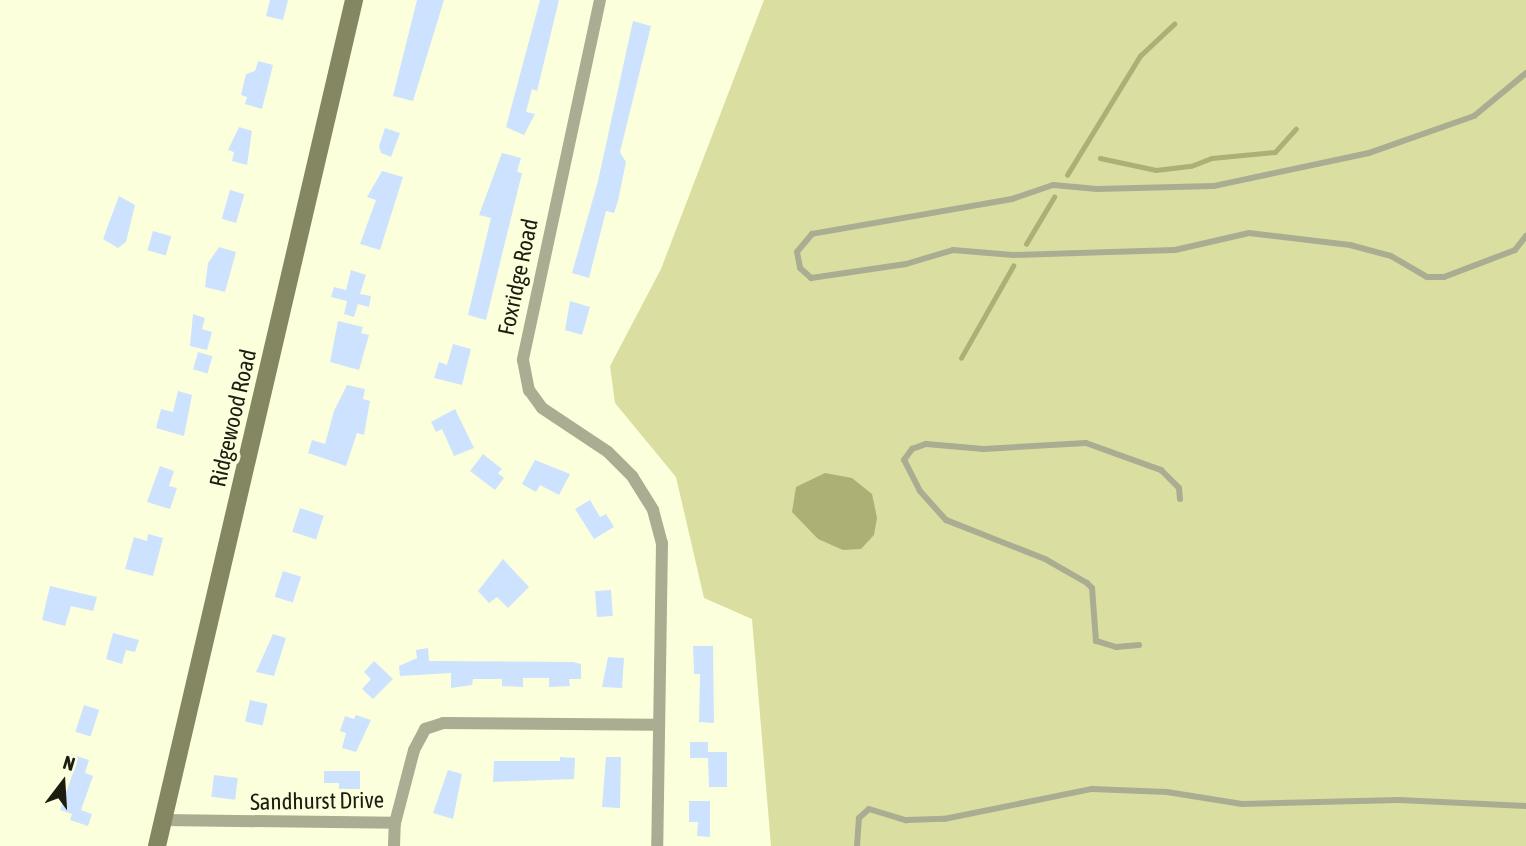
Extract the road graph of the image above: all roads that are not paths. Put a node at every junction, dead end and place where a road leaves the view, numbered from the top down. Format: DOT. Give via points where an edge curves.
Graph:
graph roads {
  1 [pos="354,0"];
  2 [pos="600,0"];
  3 [pos="1526,73"];
  4 [pos="1526,236"];
  5 [pos="1180,499"];
  6 [pos="1139,645"];
  7 [pos="656,725"];
  8 [pos="1526,806"];
  9 [pos="163,820"];
  10 [pos="395,822"];
  11 [pos="157,846"];
  12 [pos="394,846"];
  13 [pos="657,846"];
  14 [pos="857,846"];
  1 -- 9 [label="main road, Ridgewood Road"];
  2 -- 7 [label="street, Foxridge Road" via="523,360 529,390 542,408 608,452 632,476 653,510 662,543"];
  3 -- 4 [label="lane" via="1474,116 1369,153 1214,186 1097,189 1053,185 1012,199 812,233 797,252 800,268 811,278 906,264 953,250 1013,255 1175,250 1249,233 1350,245 1391,256 1427,277 1444,277 1515,250"];
  5 -- 6 [label="lane" via="1179,488 1161,470 1086,443 984,449 926,444 912,449 904,460 920,491 946,520 1045,559 1087,583 1092,588 1096,640 1116,648"];
  7 -- 10 [label="street, Sandhurst Drive" via="443,723 425,729 414,750"];
  7 -- 13 [label="street, Foxridge Road"];
  8 -- 14 [label="lane" via="1399,800 1242,804 1167,792 1092,789 944,819 906,820 869,809 859,818"];
  9 -- 10 [label="street, Sandhurst Drive"];
  9 -- 11 [label="main road, Ridgewood Road"];
  10 -- 12 [label="street"];
}
